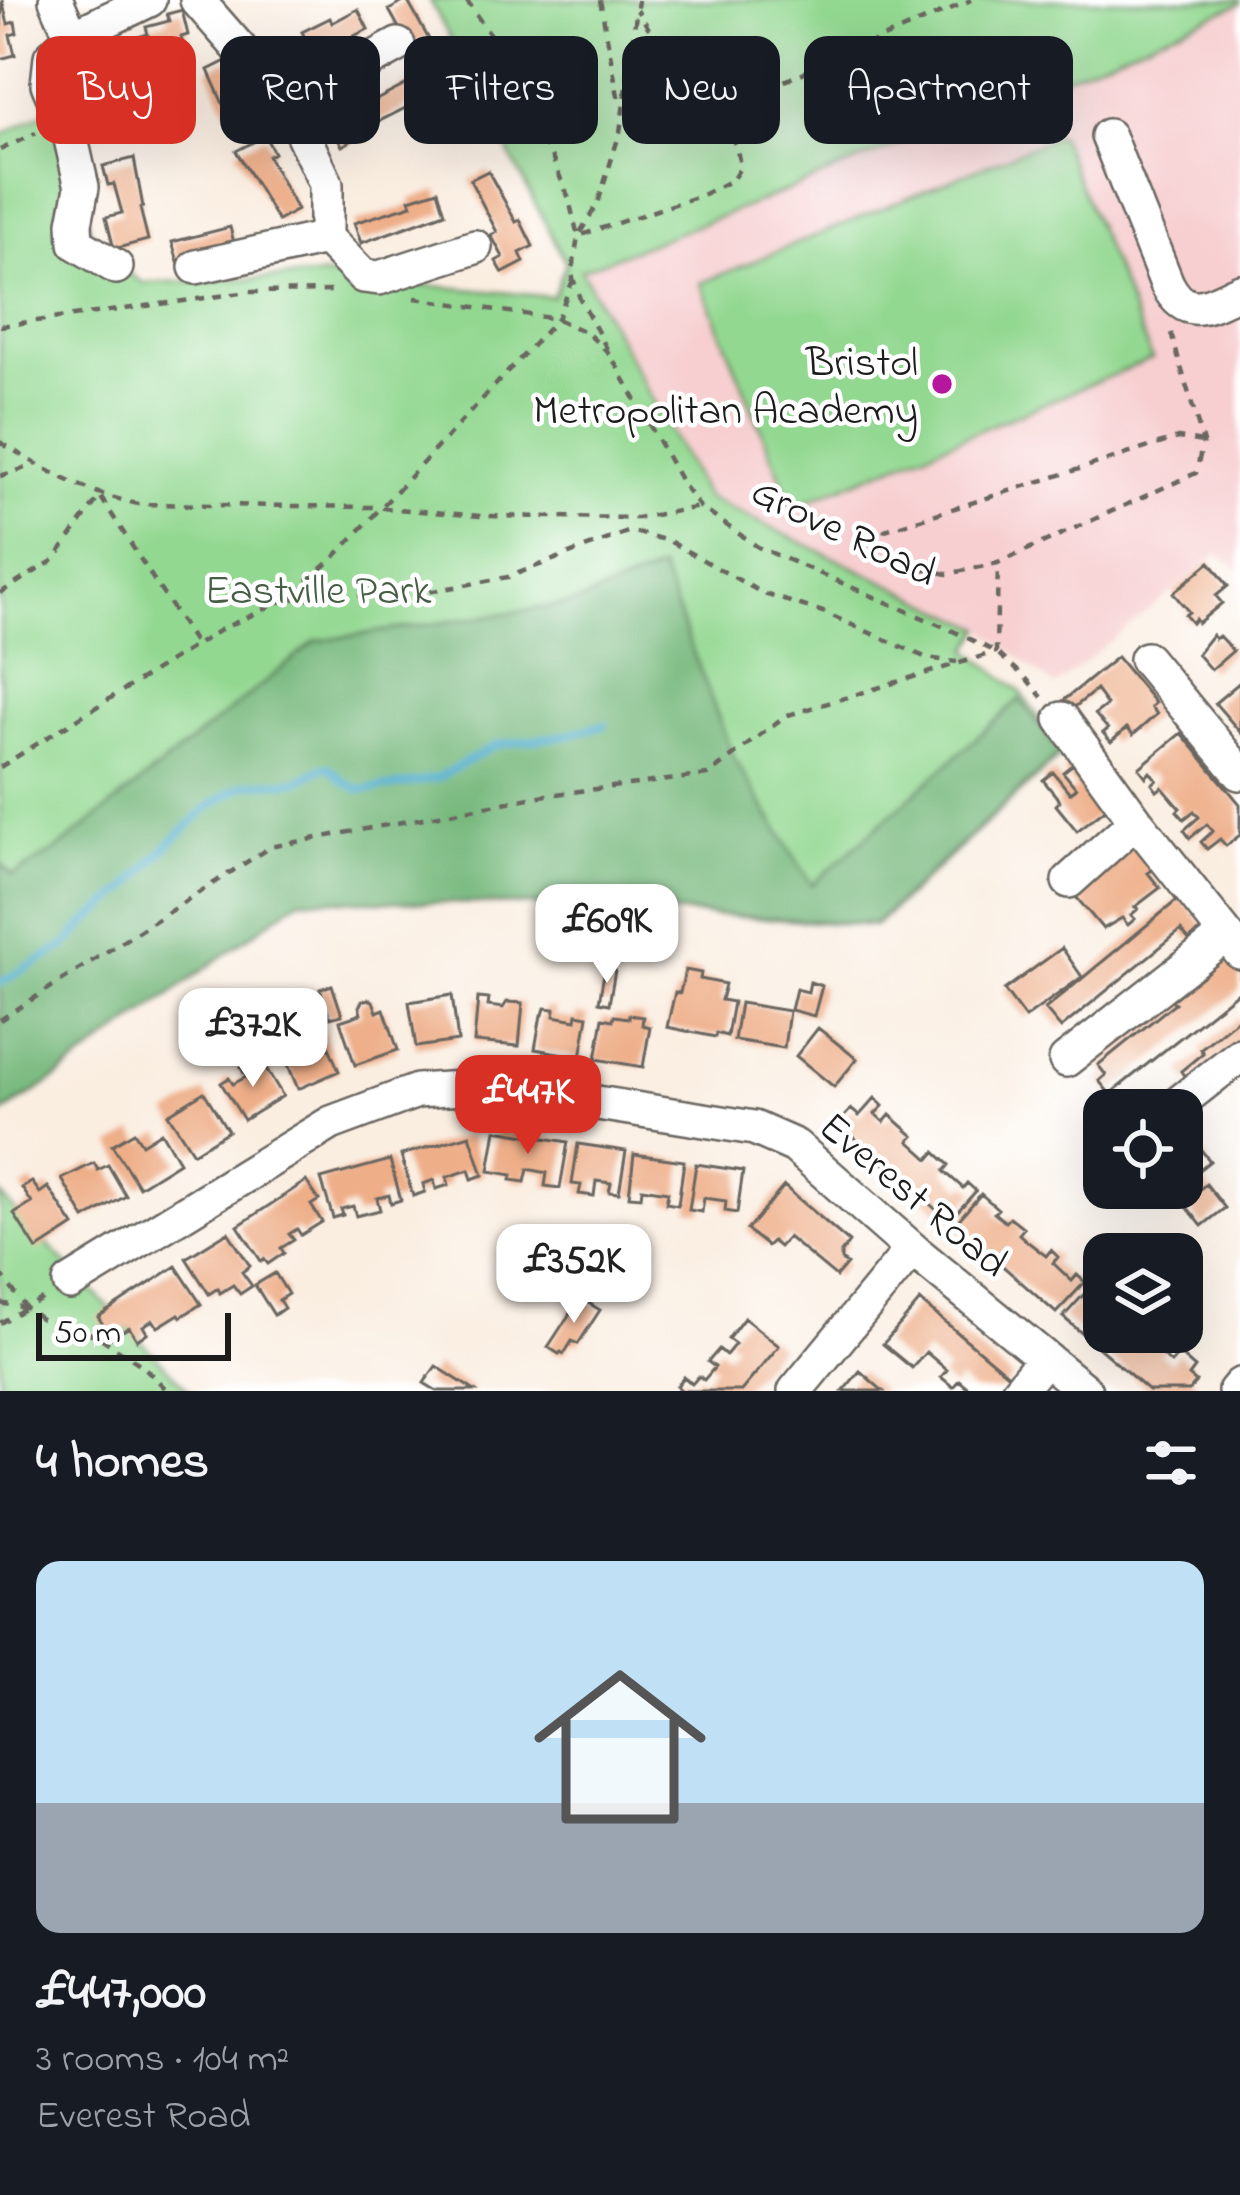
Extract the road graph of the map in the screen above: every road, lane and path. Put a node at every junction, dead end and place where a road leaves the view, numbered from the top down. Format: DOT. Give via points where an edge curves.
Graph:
graph roads {
  1 [pos="56,0"];
  2 [pos="149,0"];
  3 [pos="197,0"];
  4 [pos="466,0"];
  5 [pos="600,0"];
  6 [pos="638,0"];
  7 [pos="971,0"];
  8 [pos="637,10"];
  9 [pos="72,36"];
  10 [pos="74,36"];
  11 [pos="229,36"];
  12 [pos="398,46"];
  13 [pos="380,56"];
  14 [pos="780,83"];
  15 [pos="621,110"];
  16 [pos="36,133"];
  17 [pos="1108,136"];
  18 [pos="72,144"];
  19 [pos="308,144"];
  20 [pos="0,150"];
  21 [pos="578,236"];
  22 [pos="326,238"];
  23 [pos="475,247"];
  24 [pos="116,267"];
  25 [pos="196,267"];
  26 [pos="574,280"];
  27 [pos="342,290"];
  28 [pos="1240,292"];
  29 [pos="408,297"];
  30 [pos="1180,304"];
  31 [pos="557,319"];
  32 [pos="0,326"];
  33 [pos="610,354"];
  34 [pos="0,442"];
  35 [pos="1203,442"];
  36 [pos="36,465"];
  37 [pos="0,476"];
  38 [pos="100,496"];
  39 [pos="700,507"];
  40 [pos="381,508"];
  41 [pos="998,563"];
  42 [pos="0,592"];
  43 [pos="286,599"];
  44 [pos="195,644"];
  45 [pos="996,652"];
  46 [pos="1146,659"];
  47 [pos="962,662"];
  48 [pos="1062,719"];
  49 [pos="0,767"];
  50 [pos="1240,773"];
  51 [pos="1136,821"];
  52 [pos="1069,881"];
  53 [pos="1233,943"];
  54 [pos="0,1020"];
  55 [pos="1240,1055"];
  56 [pos="1066,1060"];
  57 [pos="1197,1089"];
  58 [pos="912,1249"];
  59 [pos="0,1273"];
  60 [pos="70,1283"];
  61 [pos="0,1303"];
  62 [pos="26,1308"];
  63 [pos="0,1323"];
  64 [pos="1044,1359"];
  65 [pos="168,1391"];
  66 [pos="795,1391"];
  67 [pos="1018,1391"];
  68 [pos="1084,1391"];
  1 -- 9 [label="street"];
  2 -- 10 [label="street"];
  3 -- 11 [label="street"];
  4 -- 21 [label="path" via="510,64 525,119 550,153"];
  5 -- 15 [label="path"];
  6 -- 8 [label="path"];
  7 -- 14 [label="path"];
  8 -- 15 [label="path"];
  8 -- 21 [label="path" via="720,115 740,168 702,195"];
  12 -- 13 [label="street"];
  15 -- 21 [label="path" via="608,178"];
  16 -- 20 [label="path"];
  17 -- 30 [label="street"];
  18 -- 24 [label="street" via="82,187 76,243"];
  19 -- 22 [label="street" via="326,184"];
  21 -- 26 [label="path"];
  22 -- 23 [label="street" via="363,276 379,278"];
  22 -- 25 [label="street"];
  26 -- 31 [label="path"];
  26 -- 33 [label="path"];
  27 -- 32 [label="path" via="249,292"];
  28 -- 30 [label="street" via="1199,307"];
  29 -- 31 [label="path, Grove Road"];
  30 -- 35 [label="path" via="1169,328"];
  31 -- 33 [label="path, Grove Road"];
  31 -- 40 [label="path"];
  33 -- 39 [label="path, Grove Road"];
  34 -- 36 [label="path"];
  35 -- 41 [label="path" via="1196,473"];
  35 -- 41 [label="path" via="1178,438 885,530 880,550 948,574"];
  36 -- 37 [label="path"];
  36 -- 38 [label="path"];
  38 -- 40 [label="path" via="138,504"];
  38 -- 42 [label="path" via="54,560"];
  38 -- 44 [label="path"];
  39 -- 40 [label="path" via="637,518"];
  39 -- 45 [label="path, Grove Road" via="758,547"];
  40 -- 43 [label="path"];
  41 -- 45 [label="path"];
  43 -- 44 [label="path"];
  43 -- 47 [label="path" via="416,594 508,577 630,530 669,542 764,595 927,658"];
  44 -- 49 [label="path"];
  45 -- 47 [label="path"];
  45 -- 48 [label="path, Grove Road"];
  46 -- 50 [label="street"];
  47 -- 54 [label="path" via="785,716 708,775 540,796 270,847"];
  48 -- 51 [label="street"];
  51 -- 52 [label="street"];
  51 -- 53 [label="street"];
  53 -- 56 [label="street"];
  55 -- 57 [label="street"];
  58 -- 60 [label="street, Everest Road" via="795,1146 754,1128 491,1086 417,1091 332,1123"];
  58 -- 64 [label="street, Everest Road"];
  58 -- 66 [label="street"];
  59 -- 62 [label="path"];
  60 -- 62 [label="path"];
  61 -- 62 [label="path"];
  62 -- 63 [label="path"];
  62 -- 65 [label="path" via="96,1335"];
  64 -- 67 [label="street"];
  64 -- 68 [label="street, Everest Road"];
}
